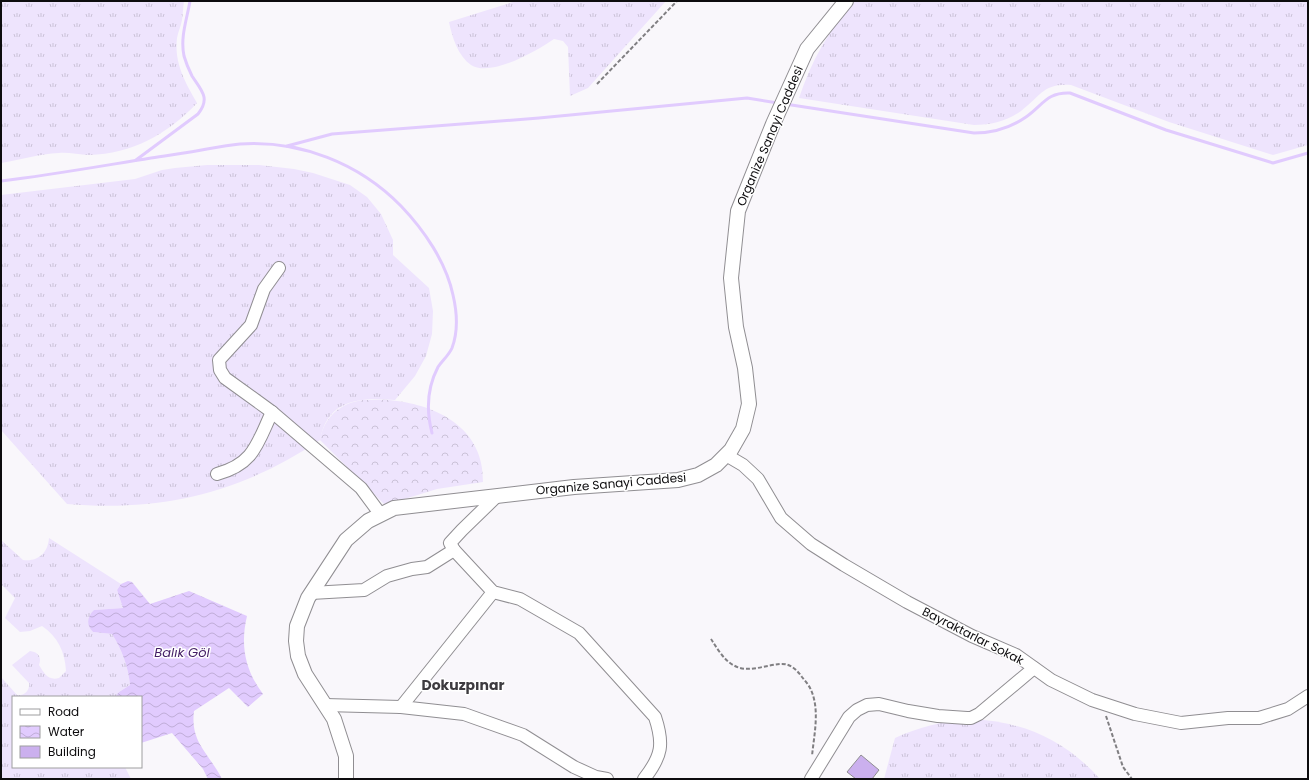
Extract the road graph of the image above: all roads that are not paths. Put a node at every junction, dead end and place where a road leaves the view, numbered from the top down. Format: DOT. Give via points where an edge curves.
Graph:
graph roads {
  1 [pos="846,1"];
  2 [pos="279,268"];
  3 [pos="272,412"];
  4 [pos="726,455"];
  5 [pos="217,474"];
  6 [pos="497,496"];
  7 [pos="381,515"];
  8 [pos="454,550"];
  9 [pos="493,592"];
  10 [pos="311,593"];
  11 [pos="1034,668"];
  12 [pos="1308,696"];
  13 [pos="325,705"];
  14 [pos="401,707"];
  15 [pos="588,776"];
  16 [pos="346,779"];
  17 [pos="607,779"];
  18 [pos="644,779"];
  19 [pos="811,779"];
  1 -- 4 [label="street, Organize Sanayi Caddesi" via="807,49 738,211 731,278 749,404 743,428"];
  2 -- 3 [label="street" via="264,289 251,325 220,360 219,365 225,378"];
  3 -- 5 [label="street" via="252,452 243,463"];
  3 -- 7 [label="street" via="361,488"];
  4 -- 6 [label="street, Organize Sanayi Caddesi" via="716,465 698,475 678,480 574,487"];
  4 -- 11 [label="street, Bayraktarlar Sokak" via="758,480 781,518 811,544 907,602 972,636 1016,655"];
  6 -- 7 [label="street, Organize Sanayi Caddesi" via="394,508"];
  6 -- 8 [label="street" via="450,544"];
  7 -- 10 [label="street, Organize Sanayi Caddesi" via="368,521 346,540"];
  8 -- 9 [label="street"];
  8 -- 10 [label="street" via="427,567 412,568 387,576 364,590"];
  9 -- 14 [label="street"];
  9 -- 18 [label="street" via="520,599 579,633 654,718 660,733 660,750 654,766"];
  10 -- 13 [label="street, Organize Sanayi Caddesi" via="297,626 296,641 298,656 305,674"];
  11 -- 12 [label="street, Bayraktarlar Sokak" via="1051,680 1092,700 1135,714 1181,723 1259,718 1288,709"];
  11 -- 19 [label="street" via="971,718 938,716 879,704 867,705 849,717"];
  13 -- 14 [label="street"];
  13 -- 16 [label="street, Organize Sanayi Caddesi" via="334,719 346,756"];
  14 -- 15 [label="street" via="464,714 523,735"];
  15 -- 17 [label="street"];
}
